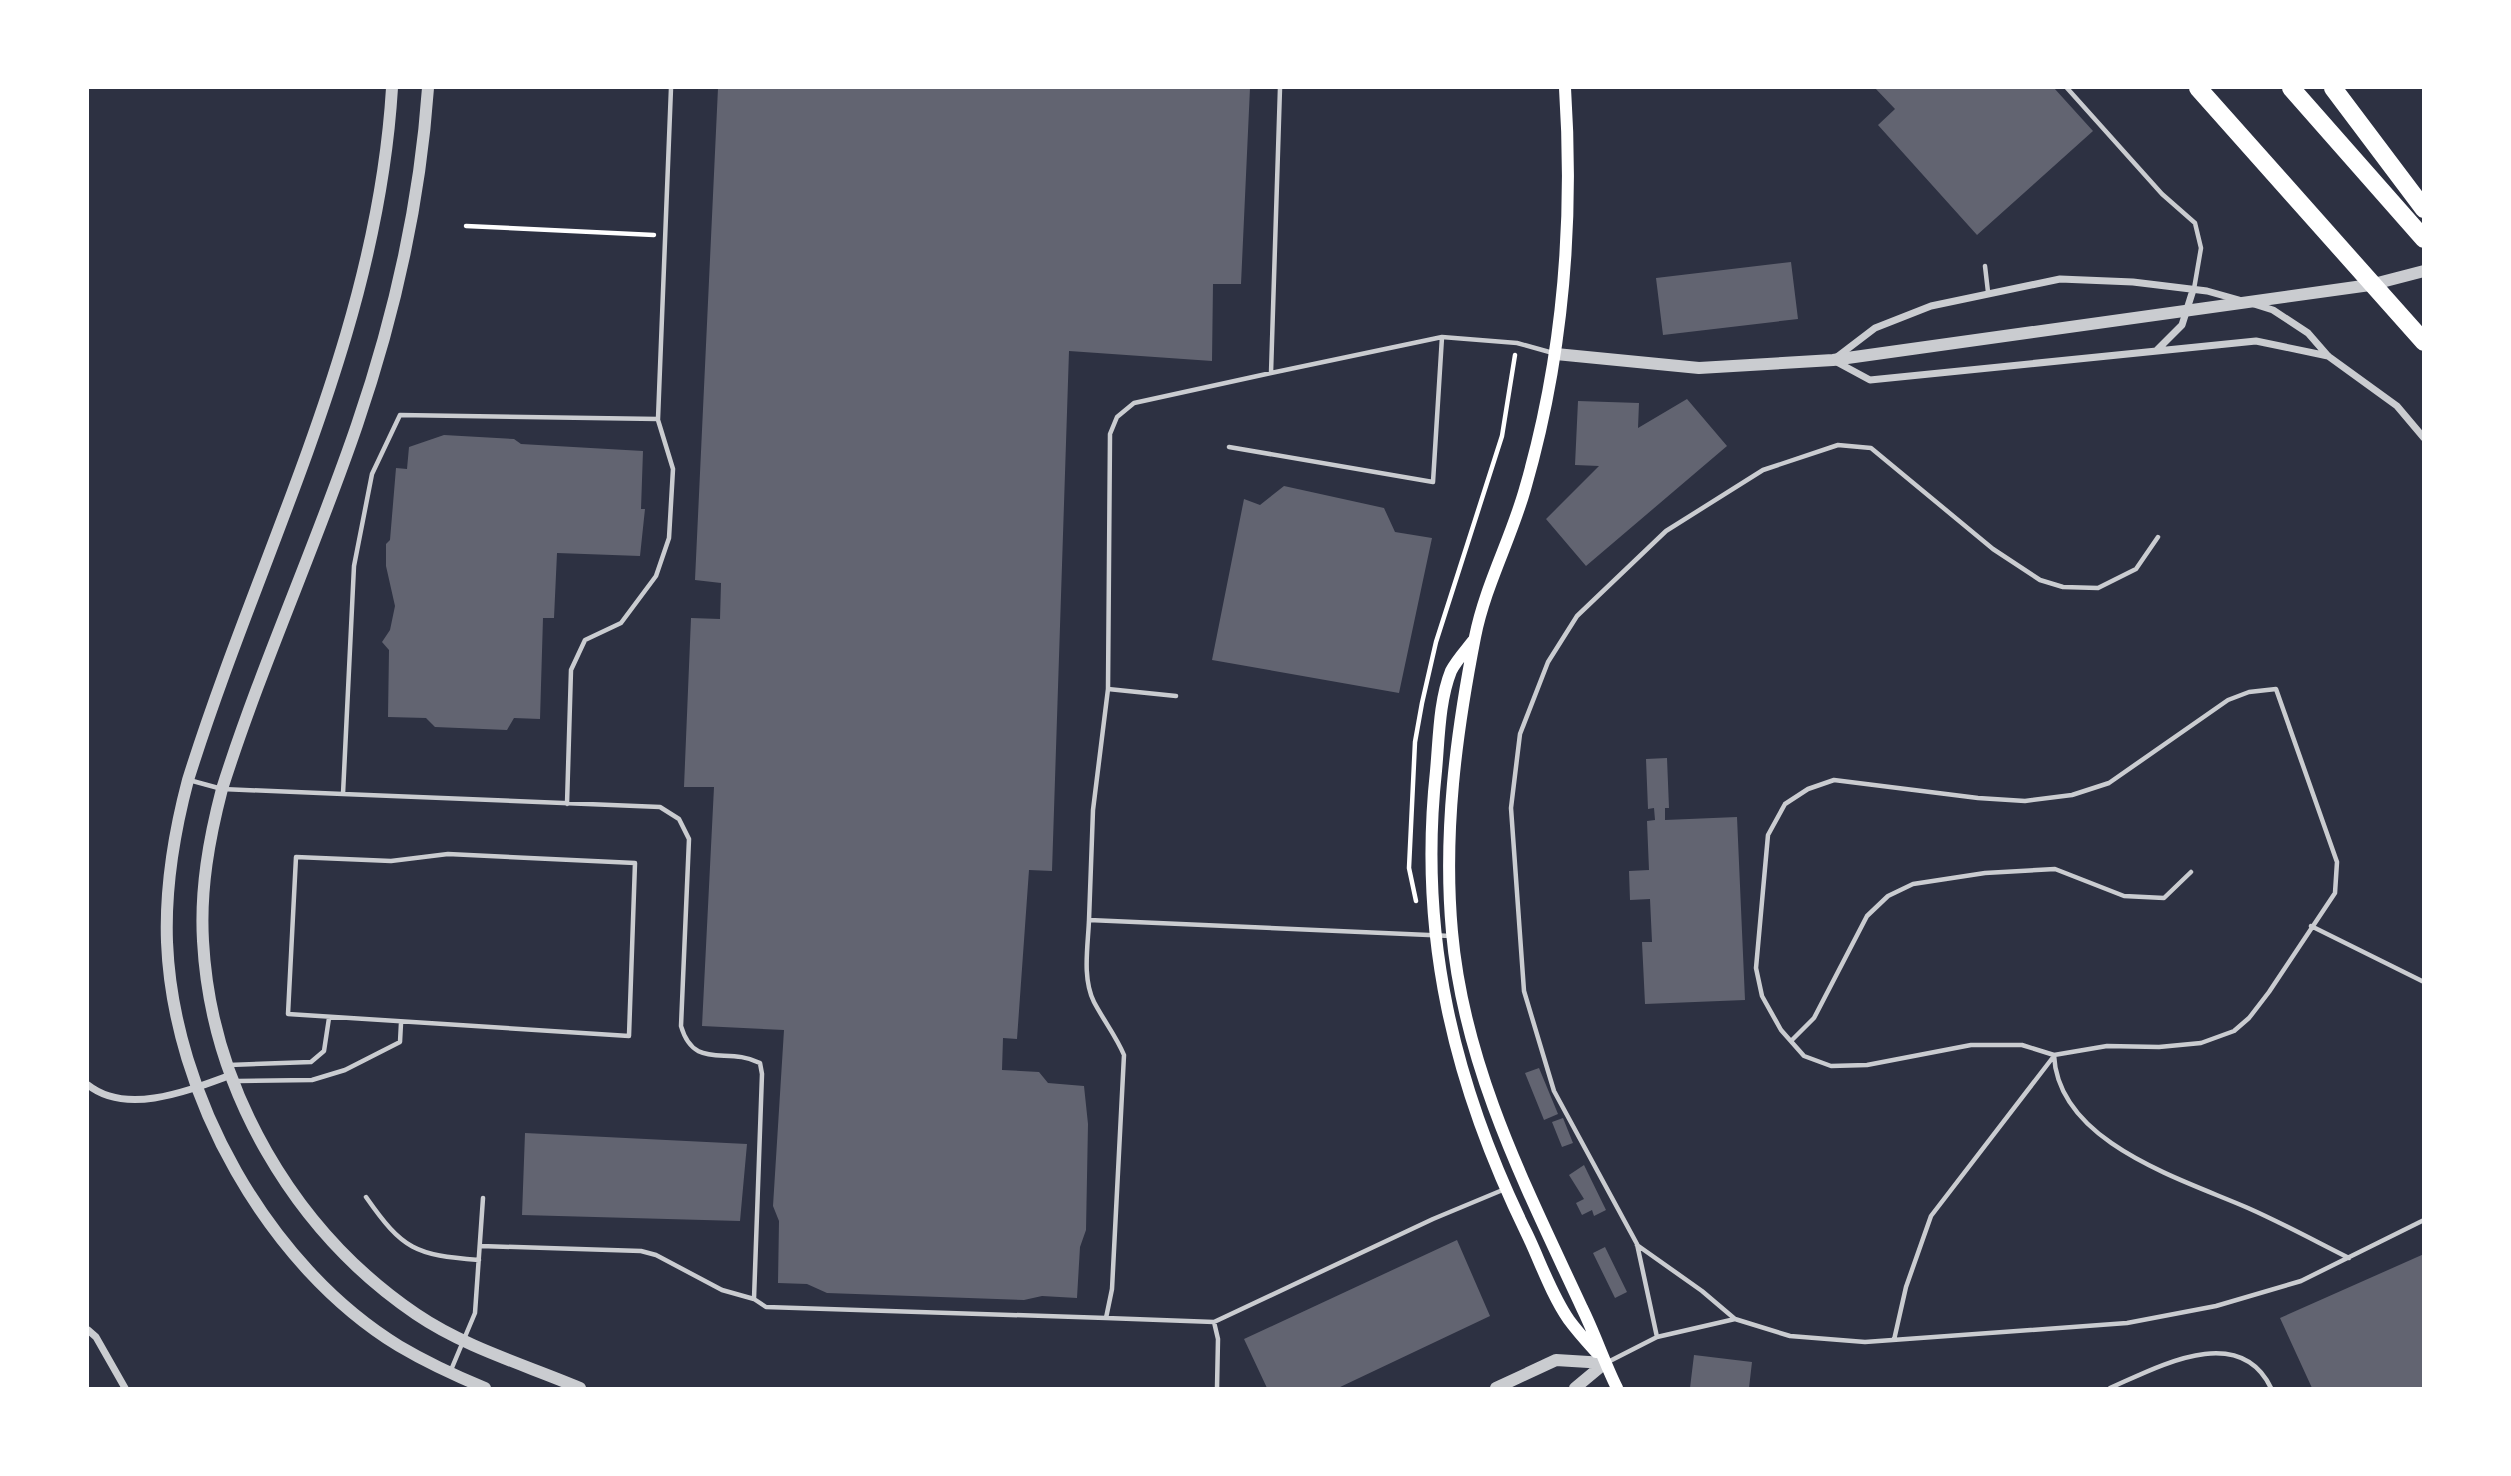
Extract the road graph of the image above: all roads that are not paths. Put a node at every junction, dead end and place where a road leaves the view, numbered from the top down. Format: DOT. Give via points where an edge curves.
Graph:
graph roads {
  1 [pos="392,88"];
  2 [pos="428,88"];
  3 [pos="671,88"];
  4 [pos="1279,88"];
  5 [pos="1564,88"];
  6 [pos="2067,88"];
  7 [pos="2198,88"];
  8 [pos="2291,88"];
  9 [pos="2333,88"];
  10 [pos="2424,209"];
  11 [pos="2424,240"];
  12 [pos="1984,266"];
  13 [pos="2424,271"];
  14 [pos="2193,289"];
  15 [pos="1989,292"];
  16 [pos="1442,337"];
  17 [pos="2424,342"];
  18 [pos="2156,350"];
  19 [pos="1556,354"];
  20 [pos="2328,356"];
  21 [pos="1833,360"];
  22 [pos="1271,373"];
  23 [pos="658,419"];
  24 [pos="2424,438"];
  25 [pos="1229,447"];
  26 [pos="2158,537"];
  27 [pos="1475,638"];
  28 [pos="1108,689"];
  29 [pos="1176,696"];
  30 [pos="188,780"];
  31 [pos="222,789"];
  32 [pos="343,794"];
  33 [pos="568,804"];
  34 [pos="2191,872"];
  35 [pos="1089,920"];
  36 [pos="2311,926"];
  37 [pos="1452,936"];
  38 [pos="1434,937"];
  39 [pos="2424,982"];
  40 [pos="329,1018"];
  41 [pos="401,1023"];
  42 [pos="1791,1041"];
  43 [pos="2054,1055"];
  44 [pos="231,1074"];
  45 [pos="88,1085"];
  46 [pos="197,1087"];
  47 [pos="1506,1189"];
  48 [pos="366,1197"];
  49 [pos="483,1198"];
  50 [pos="2424,1220"];
  51 [pos="1637,1244"];
  52 [pos="481,1246"];
  53 [pos="2348,1258"];
  54 [pos="479,1260"];
  55 [pos="754,1299"];
  56 [pos="1106,1318"];
  57 [pos="1735,1319"];
  58 [pos="1214,1322"];
  59 [pos="88,1329"];
  60 [pos="1657,1337"];
  61 [pos="1894,1340"];
  62 [pos="466,1341"];
  63 [pos="1605,1363"];
  64 [pos="450,1373"];
  65 [pos="125,1388"];
  66 [pos="485,1388"];
  67 [pos="580,1388"];
  68 [pos="1217,1388"];
  69 [pos="1496,1388"];
  70 [pos="1575,1388"];
  71 [pos="1617,1388"];
  72 [pos="2110,1388"];
  73 [pos="2271,1388"];
  1 -- 30 [label="street" via="376,212 340,361"];
  2 -- 31 [label="street" via="411,218 390,317 357,426"];
  3 -- 23 [label="lane"];
  4 -- 22 [label="lane"];
  5 -- 19 [label="main road" via="1570,193"];
  6 -- 14 [label="lane" via="2162,194 2195,223 2201,248"];
  7 -- 17 [label="highway"];
  8 -- 11 [label="highway"];
  9 -- 10 [label="highway"];
  12 -- 15 [label="lane"];
  13 -- 21 [label="street" via="2370,285"];
  14 -- 15 [label="street" via="2060,279"];
  14 -- 18 [label="street" via="2182,325"];
  14 -- 20 [label="street" via="2273,310 2308,333"];
  15 -- 21 [label="street" via="1931,306 1875,328"];
  16 -- 19 [label="lane" via="1517,343"];
  16 -- 22 [label="lane"];
  16 -- 25 [label="lane" via="1433,482"];
  18 -- 20 [label="street" via="2256,341"];
  18 -- 21 [label="street" via="1870,380"];
  19 -- 21 [label="street" via="1699,368"];
  19 -- 27 [label="main road" via="1524,493"];
  20 -- 24 [label="street" via="2397,406"];
  22 -- 28 [label="lane" via="1134,403 1117,417 1110,434"];
  23 -- 32 [label="lane" via="400,415 372,474 354,565"];
  23 -- 33 [label="lane" via="673,469 669,538 656,576 621,623 585,640 571,670"];
  26 -- 51 [label="lane" via="2136,569 2098,588 2063,587 2040,580 1993,549 1871,448 1838,445 1763,470 1666,531 1577,616 1548,662 1520,734 1511,808 1524,991 1555,1091"];
  27 -- 37 [label="main road" via="1450,806"];
  27 -- 38 [label="main road" via="1451,671 1442,717 1432,806"];
  28 -- 29 [label="lane"];
  28 -- 35 [label="lane" via="1093,810"];
  30 -- 31 [label="lane"];
  30 -- 46 [label="street" via="169,876 167,943 178,1019"];
  31 -- 32 [label="lane"];
  31 -- 44 [label="street" via="203,890 203,942 209,989"];
  32 -- 33 [label="lane"];
  33 -- 55 [label="lane" via="660,807 679,819 689,839 681,1026 686,1044 700,1054 747,1056 760,1063 762,1074"];
  34 -- 42 [label="lane" via="2164,898 2124,896 2054,869 1913,884 1888,896 1867,916 1814,1018"];
  35 -- 38 [label="lane"];
  35 -- 56 [label="lane" via="1086,972 1093,1000 1125,1055 1112,1289"];
  36 -- 39 [label="lane"];
  36 -- 42 [label="lane" via="2335,893 2337,862 2276,689 2249,692 2228,701 2109,783 2072,795 2025,801 1978,798 1833,779 1785,804 1768,835 1756,968 1762,996"];
  36 -- 43 [label="lane" via="2269,992 2234,1031 2201,1043 2107,1046"];
  37 -- 38 [label="lane"];
  37 -- 63 [label="main road" via="1472,1040 1500,1129"];
  38 -- 47 [label="main road" via="1461,1069"];
  40 -- 41 [label="lane"];
  40 -- 41 [label="lane" via="288,1014 296,857 391,861 460,855 635,863 629,1036"];
  40 -- 44 [label="lane" via="324,1051 311,1062"];
  41 -- 44 [label="lane" via="400,1042 345,1070 312,1080"];
  42 -- 43 [label="lane" via="1804,1056 1831,1066 1867,1065 1971,1045 2022,1045"];
  43 -- 53 [label="lane" via="2055,1075 2068,1101 2116,1146 2178,1180 2249,1208"];
  43 -- 61 [label="lane" via="1931,1216 1906,1287"];
  44 -- 46 [label="street"];
  44 -- 62 [label="street" via="268,1156 313,1221 380,1287 418,1315"];
  45 -- 46 [label="street" via="124,1100"];
  46 -- 64 [label="street" via="237,1174 285,1244 357,1314 398,1345"];
  47 -- 58 [label="lane"];
  47 -- 63 [label="main road" via="1568,1319"];
  48 -- 54 [label="lane" via="391,1234 430,1256"];
  49 -- 52 [label="lane"];
  50 -- 53 [label="lane"];
  51 -- 57 [label="lane"];
  51 -- 60 [label="lane"];
  52 -- 54 [label="lane"];
  52 -- 55 [label="lane" via="641,1251 722,1290"];
  53 -- 61 [label="lane" via="2301,1281 2216,1306 2127,1323"];
  54 -- 62 [label="lane" via="475,1313"];
  55 -- 56 [label="lane" via="766,1307"];
  56 -- 58 [label="lane"];
  57 -- 60 [label="lane"];
  57 -- 61 [label="lane" via="1790,1336"];
  58 -- 68 [label="lane"];
  59 -- 65 [label="street"];
  60 -- 63 [label="lane"];
  62 -- 64 [label="lane"];
  62 -- 67 [label="street"];
  63 -- 69 [label="street" via="1556,1360"];
  63 -- 70 [label="street"];
  63 -- 71 [label="main road"];
  64 -- 66 [label="street"];
  72 -- 73 [label="lane" via="2186,1356 2216,1353 2243,1359"];
}
